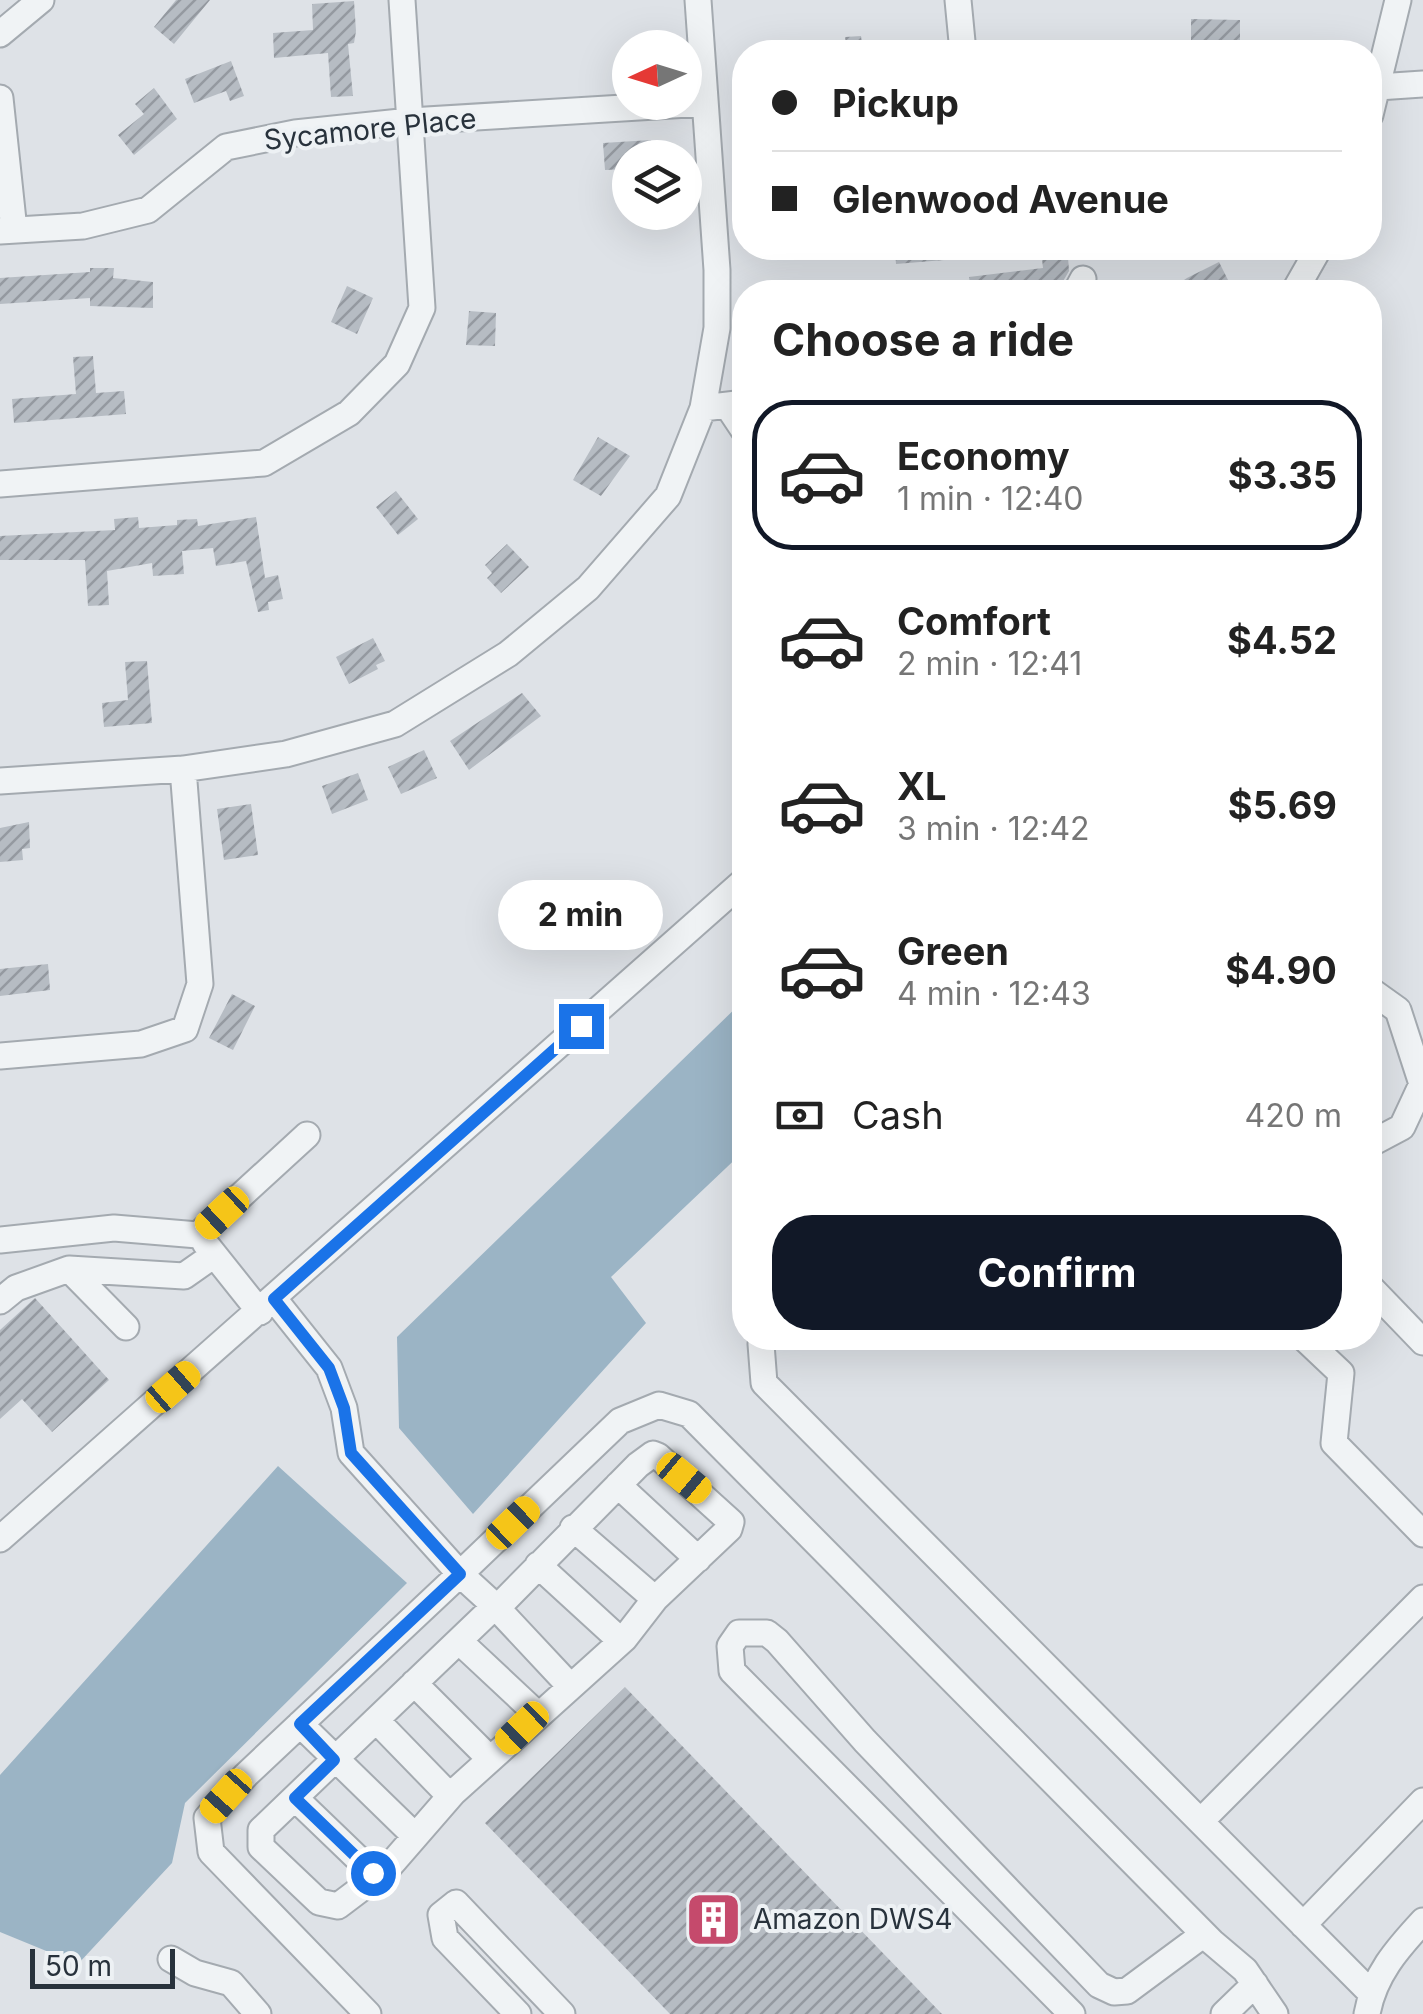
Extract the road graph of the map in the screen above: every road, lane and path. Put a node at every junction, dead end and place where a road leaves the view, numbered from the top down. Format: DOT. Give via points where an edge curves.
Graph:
graph roads {
  1 [pos="42,0"];
  2 [pos="402,0"];
  3 [pos="698,0"];
  4 [pos="958,0"];
  5 [pos="1398,0"];
  6 [pos="0,34"];
  7 [pos="962,40"];
  8 [pos="1382,70"];
  9 [pos="1423,84"];
  10 [pos="1382,87"];
  11 [pos="0,98"];
  12 [pos="705,103"];
  13 [pos="410,121"];
  14 [pos="7,231"];
  15 [pos="725,406"];
  16 [pos="0,484"];
  17 [pos="182,769"];
  18 [pos="0,781"];
  19 [pos="732,892"];
  20 [pos="1382,999"];
  21 [pos="0,1056"];
  22 [pos="307,1135"];
  23 [pos="1382,1138"];
  24 [pos="0,1240"];
  25 [pos="206,1245"];
  26 [pos="69,1269"];
  27 [pos="1382,1299"];
  28 [pos="0,1301"];
  29 [pos="267,1305"];
  30 [pos="126,1327"];
  31 [pos="1423,1342"];
  32 [pos="761,1350"];
  33 [pos="1317,1350"];
  34 [pos="618,1485"];
  35 [pos="573,1528"];
  36 [pos="1423,1534"];
  37 [pos="0,1539"];
  38 [pos="698,1558"];
  39 [pos="538,1566"];
  40 [pos="460,1574"];
  41 [pos="1423,1598"];
  42 [pos="655,1599"];
  43 [pos="495,1606"];
  44 [pos="459,1641"];
  45 [pos="620,1641"];
  46 [pos="414,1682"];
  47 [pos="568,1684"];
  48 [pos="537,1714"];
  49 [pos="376,1720"];
  50 [pos="300,1724"];
  51 [pos="334,1760"];
  52 [pos="490,1760"];
  53 [pos="453,1793"];
  54 [pos="295,1798"];
  55 [pos="1423,1801"];
  56 [pos="1200,1821"];
  57 [pos="415,1836"];
  58 [pos="380,1874"];
  59 [pos="1423,1921"];
  60 [pos="1303,1925"];
  61 [pos="1204,1934"];
  62 [pos="171,1959"];
  63 [pos="1255,1984"];
  64 [pos="1369,2003"];
  65 [pos="258,2014"];
  66 [pos="368,2014"];
  67 [pos="518,2014"];
  68 [pos="562,2014"];
  69 [pos="1072,2014"];
  70 [pos="1224,2014"];
  71 [pos="1275,2014"];
  1 -- 6 [label="street"];
  2 -- 13 [label="street"];
  3 -- 12 [label="street"];
  4 -- 7 [label="street"];
  5 -- 8 [label="street"];
  9 -- 10 [label="street"];
  11 -- 14 [label="street"];
  12 -- 13 [label="street, Sycamore Place"];
  12 -- 15 [label="street"];
  13 -- 14 [label="street, Sycamore Place" via="226,147 148,210 83,226"];
  13 -- 16 [label="street" via="422,308 397,364 349,413 264,463"];
  15 -- 17 [label="street" via="668,496 588,588 508,654 394,724 286,754"];
  17 -- 18 [label="street"];
  17 -- 21 [label="street" via="200,984 185,1029 141,1044"];
  19 -- 29 [label="street"];
  20 -- 23 [label="street" via="1398,1010 1422,1084 1402,1128"];
  22 -- 25 [label="street"];
  24 -- 25 [label="street" via="114,1228"];
  25 -- 26 [label="street" via="184,1276"];
  25 -- 29 [label="street"];
  26 -- 28 [label="street" via="16,1288"];
  26 -- 30 [label="street"];
  27 -- 31 [label="street"];
  29 -- 37 [label="street"];
  29 -- 40 [label="street" via="329,1368 351,1453"];
  32 -- 56 [label="street" via="764,1383"];
  33 -- 36 [label="street" via="1341,1373 1334,1443"];
  34 -- 35 [label="street"];
  34 -- 38 [label="street"];
  34 -- 38 [label="street" via="653,1454 730,1516 728,1529"];
  35 -- 39 [label="street"];
  35 -- 42 [label="street"];
  38 -- 42 [label="street"];
  39 -- 43 [label="street"];
  39 -- 45 [label="street"];
  40 -- 43 [label="street"];
  40 -- 50 [label="street"];
  40 -- 61 [label="street" via="620,1421 659,1405 689,1414"];
  41 -- 56 [label="street"];
  42 -- 45 [label="street"];
  43 -- 44 [label="street"];
  43 -- 47 [label="street"];
  44 -- 46 [label="street"];
  44 -- 48 [label="street"];
  45 -- 47 [label="street"];
  46 -- 49 [label="street"];
  46 -- 52 [label="street"];
  47 -- 48 [label="street"];
  48 -- 52 [label="street"];
  49 -- 51 [label="street"];
  49 -- 53 [label="street"];
  50 -- 51 [label="street"];
  50 -- 66 [label="street" via="207,1818 211,1852"];
  51 -- 54 [label="street"];
  51 -- 57 [label="street"];
  52 -- 53 [label="street"];
  53 -- 57 [label="street"];
  54 -- 58 [label="street"];
  54 -- 58 [label="street" via="258,1840 319,1902 338,1906"];
  55 -- 60 [label="street"];
  56 -- 60 [label="street"];
  57 -- 58 [label="street"];
  59 -- 64 [label="street" via="1391,1956"];
  60 -- 64 [label="street"];
  61 -- 63 [label="street"];
  61 -- 69 [label="street" via="1126,1990 1099,1986 777,1640 767,1633 740,1634 730,1646 732,1671"];
  62 -- 65 [label="street" via="231,1983"];
  63 -- 70 [label="street"];
  63 -- 71 [label="street"];
  67 -- 68 [label="street" via="445,1938 441,1915 456,1903"];
}
